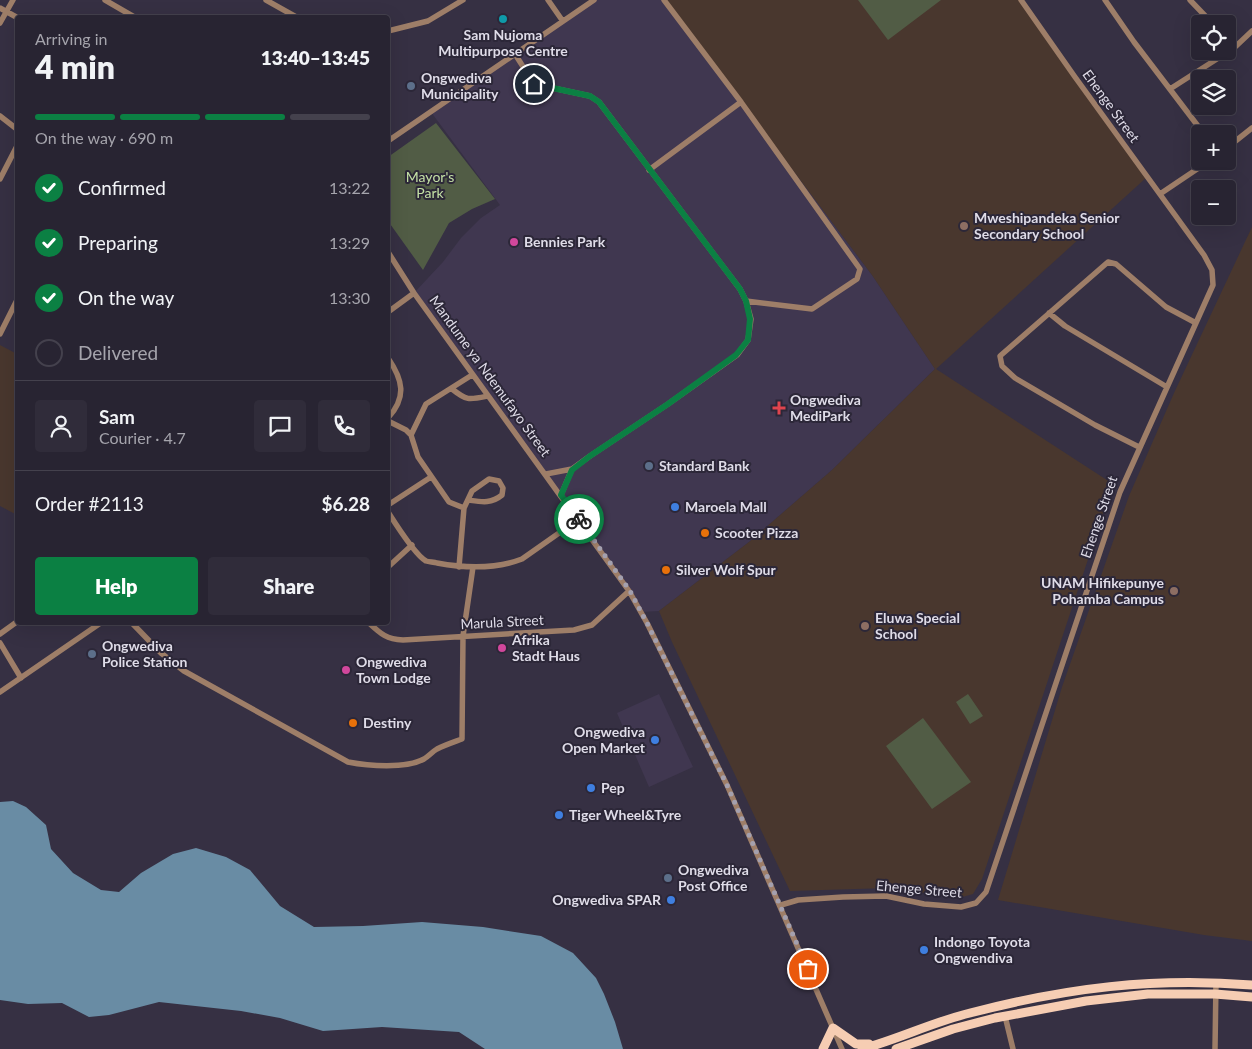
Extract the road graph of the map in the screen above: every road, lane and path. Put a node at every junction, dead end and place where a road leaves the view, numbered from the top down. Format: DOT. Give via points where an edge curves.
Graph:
graph roads {
  1 [pos="13,0"];
  2 [pos="105,0"];
  3 [pos="266,0"];
  4 [pos="463,0"];
  5 [pos="548,0"];
  6 [pos="594,0"];
  7 [pos="664,0"];
  8 [pos="1022,0"];
  9 [pos="1106,0"];
  10 [pos="1190,0"];
  11 [pos="3,10"];
  12 [pos="131,15"];
  13 [pos="293,15"];
  14 [pos="1204,15"];
  15 [pos="15,16"];
  16 [pos="562,20"];
  17 [pos="0,23"];
  18 [pos="390,30"];
  19 [pos="1252,31"];
  20 [pos="1236,46"];
  21 [pos="515,54"];
  22 [pos="1215,60"];
  23 [pos="1170,89"];
  24 [pos="740,102"];
  25 [pos="0,116"];
  26 [pos="1197,125"];
  27 [pos="15,128"];
  28 [pos="1252,128"];
  29 [pos="390,140"];
  30 [pos="1236,141"];
  31 [pos="15,150"];
  32 [pos="649,170"];
  33 [pos="1195,170"];
  34 [pos="0,179"];
  35 [pos="1160,194"];
  36 [pos="390,255"];
  37 [pos="414,293"];
  38 [pos="746,301"];
  39 [pos="15,304"];
  40 [pos="390,311"];
  41 [pos="1050,312"];
  42 [pos="1196,323"];
  43 [pos="0,334"];
  44 [pos="390,361"];
  45 [pos="472,375"];
  46 [pos="1167,387"];
  47 [pos="452,389"];
  48 [pos="488,396"];
  49 [pos="390,415"];
  50 [pos="390,422"];
  51 [pos="411,435"];
  52 [pos="1139,447"];
  53 [pos="572,470"];
  54 [pos="546,474"];
  55 [pos="431,477"];
  56 [pos="561,495"];
  57 [pos="468,500"];
  58 [pos="390,504"];
  59 [pos="464,508"];
  60 [pos="390,515"];
  61 [pos="579,519"];
  62 [pos="412,546"];
  63 [pos="390,565"];
  64 [pos="458,567"];
  65 [pos="473,567"];
  66 [pos="630,591"];
  67 [pos="15,622"];
  68 [pos="98,625"];
  69 [pos="134,625"];
  70 [pos="371,625"];
  71 [pos="0,634"];
  72 [pos="463,636"];
  73 [pos="0,643"];
  74 [pos="21,678"];
  75 [pos="0,692"];
  76 [pos="781,906"];
  77 [pos="1216,982"];
  78 [pos="1252,985"];
  79 [pos="1215,994"];
  80 [pos="1252,997"];
  81 [pos="1005,1016"];
  82 [pos="833,1028"];
  83 [pos="890,1040"];
  84 [pos="823,1049"];
  85 [pos="842,1049"];
  86 [pos="862,1049"];
  87 [pos="896,1049"];
  88 [pos="1013,1049"];
  89 [pos="1215,1049"];
  1 -- 11 [label="street"];
  2 -- 12 [label="street"];
  3 -- 13 [label="street"];
  4 -- 18 [label="street" via="428,21"];
  5 -- 16 [label="street"];
  6 -- 16 [label="street"];
  7 -- 24 [label="street"];
  8 -- 35 [label="street, Ehenge Street"];
  9 -- 23 [label="street"];
  10 -- 14 [label="street"];
  11 -- 15 [label="street"];
  11 -- 17 [label="street"];
  16 -- 21 [label="street"];
  19 -- 20 [label="street"];
  21 -- 29 [label="street"];
  21 -- 32 [label="street" via="534,84 596,100"];
  22 -- 23 [label="street"];
  23 -- 26 [label="street"];
  24 -- 32 [label="street"];
  24 -- 38 [label="street" via="860,269 857,279 812,308"];
  25 -- 27 [label="street"];
  28 -- 30 [label="street"];
  31 -- 34 [label="street"];
  32 -- 38 [label="street"];
  33 -- 35 [label="street"];
  35 -- 42 [label="street, Ehenge Street" via="1212,270 1213,285"];
  36 -- 37 [label="street, Mandume ya Ndemufayo Street"];
  37 -- 40 [label="street"];
  37 -- 45 [label="street, Mandume ya Ndemufayo Street"];
  38 -- 53 [label="street" via="750,319 748,340 736,355"];
  39 -- 43 [label="street"];
  41 -- 42 [label="street" via="1108,262 1116,264 1166,307"];
  41 -- 46 [label="street" via="1065,326"];
  41 -- 52 [label="street" via="1000,356 1002,366 1015,378"];
  42 -- 46 [label="street, Ehenge Street"];
  44 -- 49 [label="street" via="399,377 400,390 398,404"];
  45 -- 47 [label="street"];
  45 -- 48 [label="street, Mandume ya Ndemufayo Street"];
  46 -- 52 [label="street, Ehenge Street"];
  47 -- 48 [label="street" via="470,400"];
  47 -- 51 [label="street" via="426,404"];
  48 -- 54 [label="street, Mandume ya Ndemufayo Street"];
  50 -- 51 [label="street"];
  51 -- 55 [label="street" via="418,457"];
  52 -- 76 [label="street, Ehenge Street" via="1120,492 986,892 976,903 961,907 886,896 798,900"];
  53 -- 54 [label="street"];
  53 -- 56 [label="street"];
  54 -- 56 [label="street, Mandume ya Ndemufayo Street"];
  55 -- 58 [label="street"];
  55 -- 59 [label="street" via="449,502"];
  56 -- 61 [label="street, Mandume ya Ndemufayo Street"];
  57 -- 57 [label="street" via="472,491 489,479 498,481 503,488 502,495 495,501"];
  57 -- 59 [label="street"];
  59 -- 64 [label="street"];
  60 -- 62 [label="street"];
  61 -- 65 [label="street" via="522,559"];
  61 -- 66 [label="street, Mandume ya Ndemufayo Street"];
  62 -- 63 [label="street"];
  62 -- 64 [label="street" via="425,561"];
  64 -- 65 [label="street"];
  65 -- 72 [label="street"];
  66 -- 72 [label="street, Marula Street" via="592,625 574,630"];
  66 -- 76 [label="street, Mandume ya Ndemufayo Street" via="727,785"];
  67 -- 71 [label="street"];
  68 -- 74 [label="street"];
  69 -- 72 [label="street" via="161,654 184,670 348,762 366,766 405,764 423,759 435,750 462,739"];
  70 -- 72 [label="street, Marula Street" via="392,640"];
  73 -- 74 [label="street"];
  74 -- 75 [label="street"];
  76 -- 82 [label="street, Mandume ya Ndemufayo Street"];
  77 -- 78 [label="main road"];
  77 -- 79 [label="street"];
  77 -- 83 [label="main road" via="1111,985 1039,997 969,1013"];
  79 -- 80 [label="main road"];
  79 -- 81 [label="main road" via="1138,995"];
  79 -- 89 [label="street"];
  81 -- 87 [label="main road" via="953,1029"];
  81 -- 88 [label="street"];
  82 -- 83 [label="main road" via="856,1044"];
  82 -- 84 [label="main road"];
  82 -- 85 [label="street, Mandume ya Ndemufayo Street"];
  83 -- 86 [label="main road"];
}
